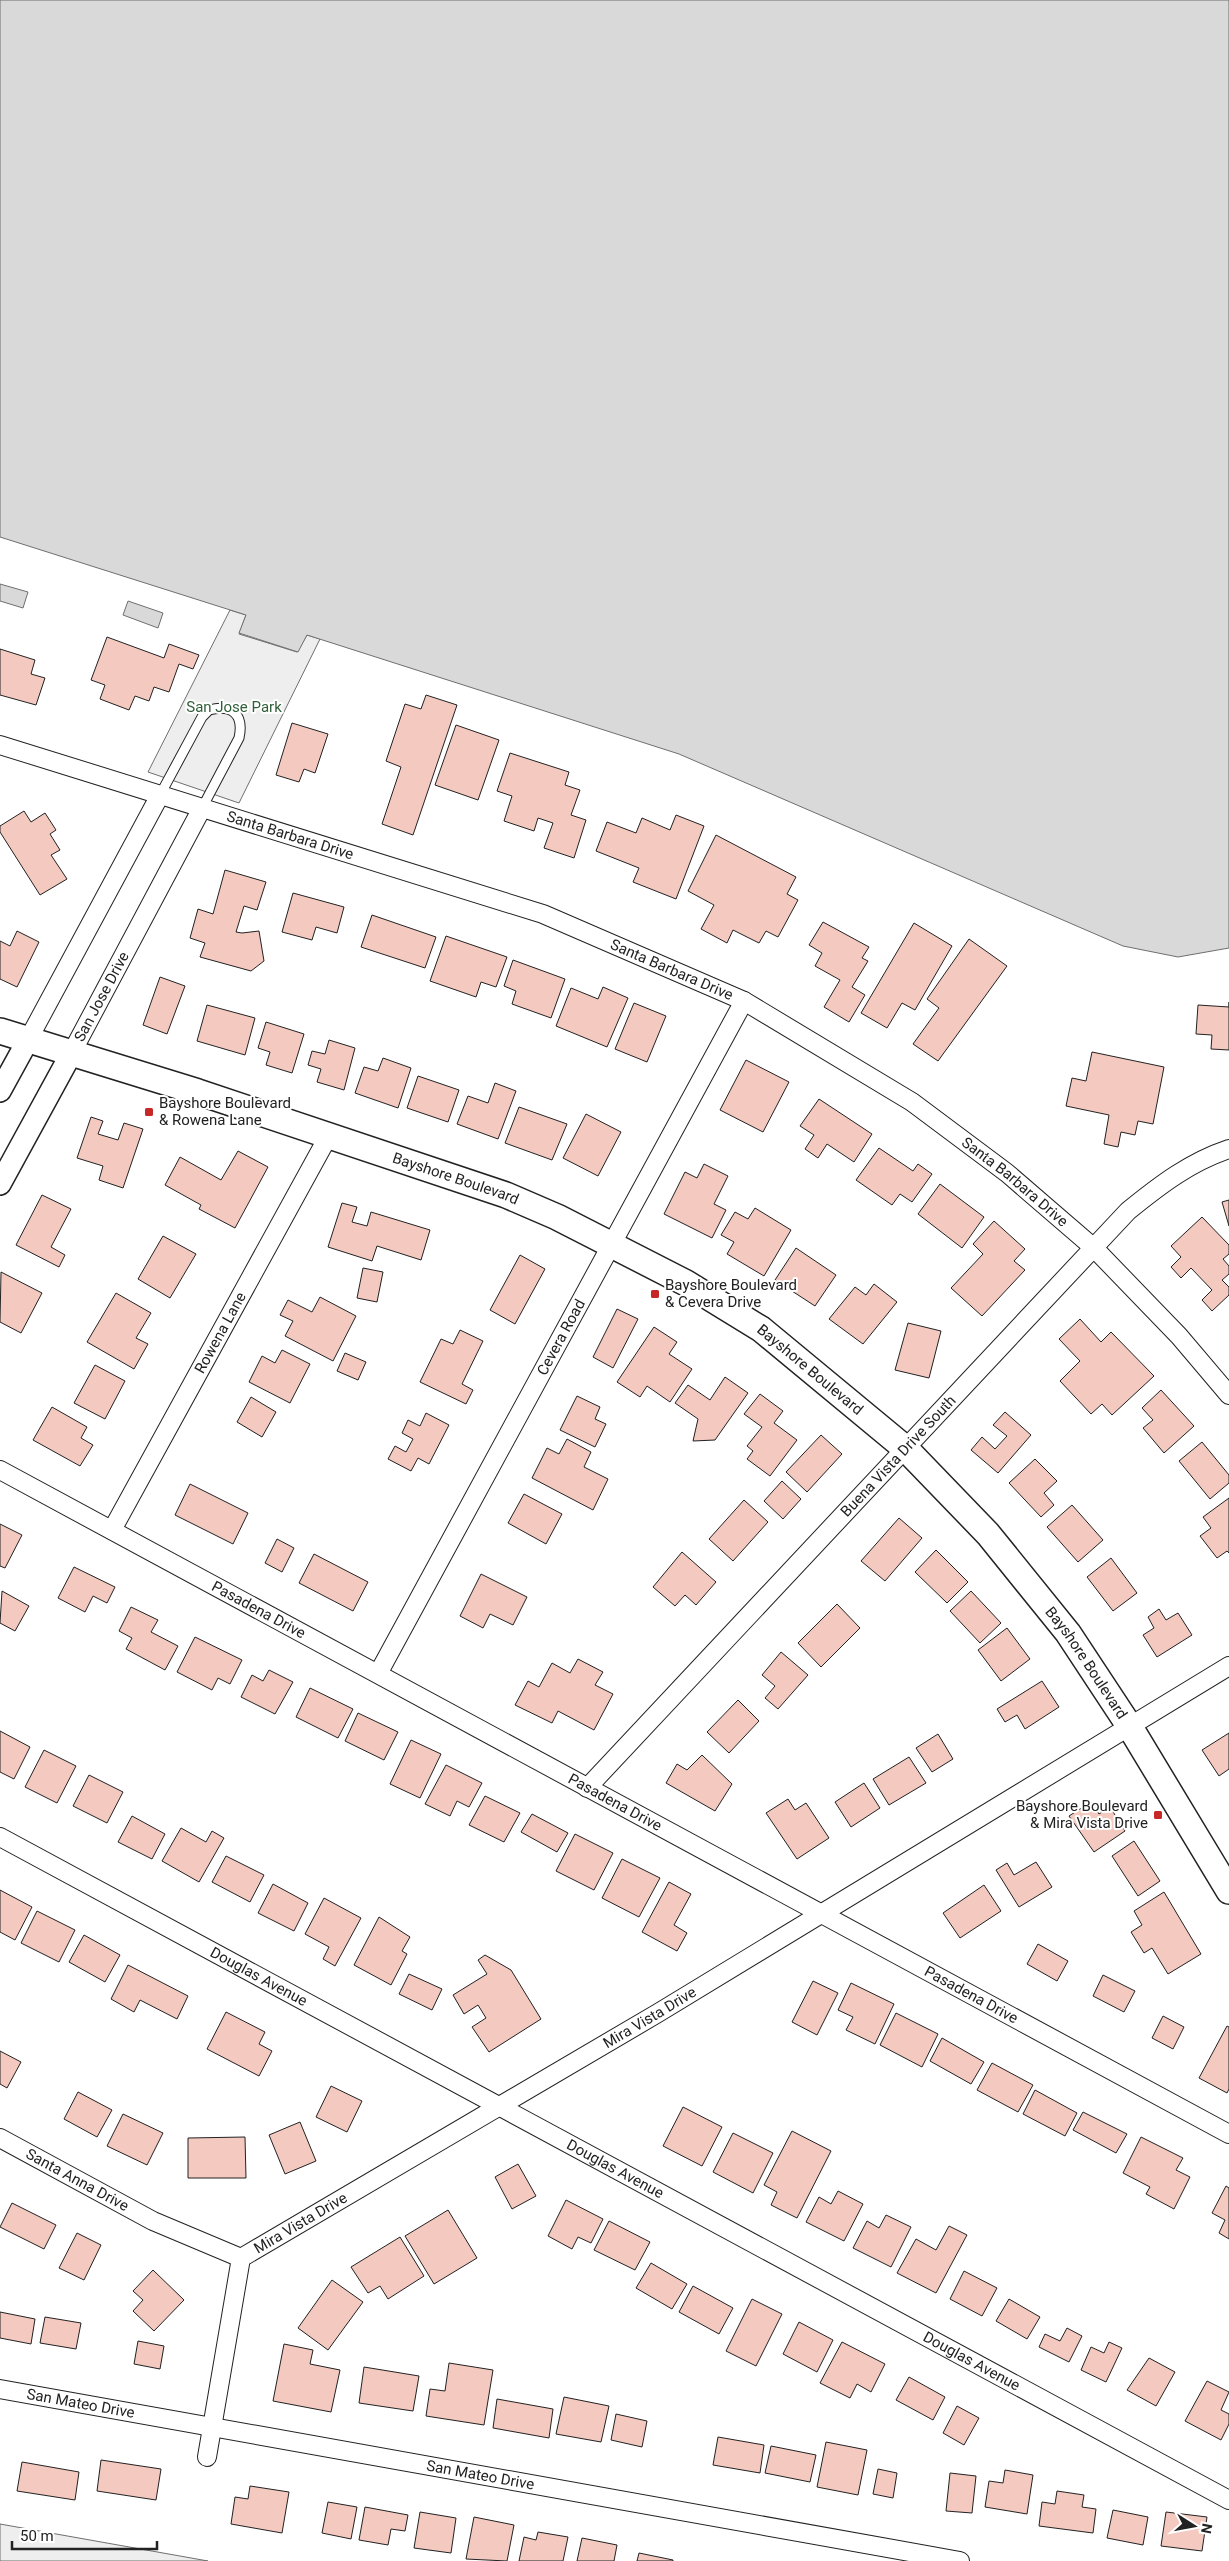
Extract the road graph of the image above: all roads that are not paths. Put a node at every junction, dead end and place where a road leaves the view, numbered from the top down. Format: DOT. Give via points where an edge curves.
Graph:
graph roads {
  1 [pos="0,745"];
  2 [pos="160,795"];
  3 [pos="202,808"];
  4 [pos="744,1001"];
  5 [pos="0,1031"];
  6 [pos="28,1040"];
  7 [pos="71,1054"];
  8 [pos="0,1091"];
  9 [pos="329,1135"];
  10 [pos="1229,1149"];
  11 [pos="0,1184"];
  12 [pos="612,1244"];
  13 [pos="1094,1248"];
  14 [pos="1229,1395"];
  15 [pos="906,1450"];
  16 [pos="0,1470"];
  17 [pos="112,1530"];
  18 [pos="1229,1666"];
  19 [pos="379,1672"];
  20 [pos="1130,1727"];
  21 [pos="587,1788"];
  22 [pos="0,1837"];
  23 [pos="1229,1891"];
  24 [pos="821,1913"];
  25 [pos="499,2108"];
  26 [pos="1229,2134"];
  27 [pos="0,2138"];
  28 [pos="241,2258"];
  29 [pos="0,2389"];
  30 [pos="212,2426"];
  31 [pos="207,2457"];
  32 [pos="1229,2500"];
  33 [pos="960,2561"];
  1 -- 2 [label="street, Santa Barbara Drive"];
  2 -- 3 [label="street, Santa Barbara Drive"];
  2 -- 3 [label="lane" via="202,717 209,710 226,708 238,716 242,726 239,738"];
  2 -- 6 [label="street"];
  3 -- 4 [label="street, Santa Barbara Drive" via="543,914"];
  3 -- 7 [label="street, San Jose Drive"];
  4 -- 12 [label="street, Cevera Road"];
  4 -- 13 [label="street, Santa Barbara Drive" via="912,1102 1007,1173"];
  5 -- 6 [label="main road, Bayshore Boulevard"];
  6 -- 7 [label="main road, Bayshore Boulevard"];
  6 -- 8 [label="street"];
  7 -- 9 [label="main road, Bayshore Boulevard"];
  7 -- 11 [label="street, San Jose Drive"];
  9 -- 12 [label="main road, Bayshore Boulevard" via="506,1195"];
  9 -- 17 [label="street, Rowena Lane"];
  10 -- 13 [label="street, Buena Vista Drive South" via="1204,1157 1168,1179 1128,1211"];
  12 -- 15 [label="main road, Bayshore Boulevard" via="686,1283 761,1329"];
  12 -- 19 [label="street, Cevera Road"];
  13 -- 14 [label="street, Santa Barbara Drive" via="1180,1336"];
  13 -- 15 [label="street, Buena Vista Drive South"];
  15 -- 20 [label="main road, Bayshore Boulevard" via="988,1534 1062,1625"];
  15 -- 21 [label="street, Buena Vista Drive South"];
  16 -- 17 [label="street, Pasadena Drive"];
  17 -- 19 [label="street, Pasadena Drive"];
  18 -- 20 [label="street, Mira Vista Drive"];
  19 -- 21 [label="street, Pasadena Drive"];
  20 -- 23 [label="main road, Bayshore Boulevard"];
  20 -- 24 [label="street, Mira Vista Drive"];
  21 -- 24 [label="street, Pasadena Drive"];
  22 -- 25 [label="street, Douglas Avenue"];
  24 -- 25 [label="street, Mira Vista Drive"];
  24 -- 26 [label="street, Pasadena Drive"];
  25 -- 28 [label="street, Mira Vista Drive"];
  25 -- 32 [label="street, Douglas Avenue"];
  27 -- 28 [label="street, Santa Anna Drive" via="153,2221"];
  28 -- 30 [label="street, Mira Vista Drive"];
  29 -- 30 [label="street, San Mateo Drive"];
  30 -- 31 [label="street, Mira Vista Drive"];
  30 -- 33 [label="street, San Mateo Drive"];
}
